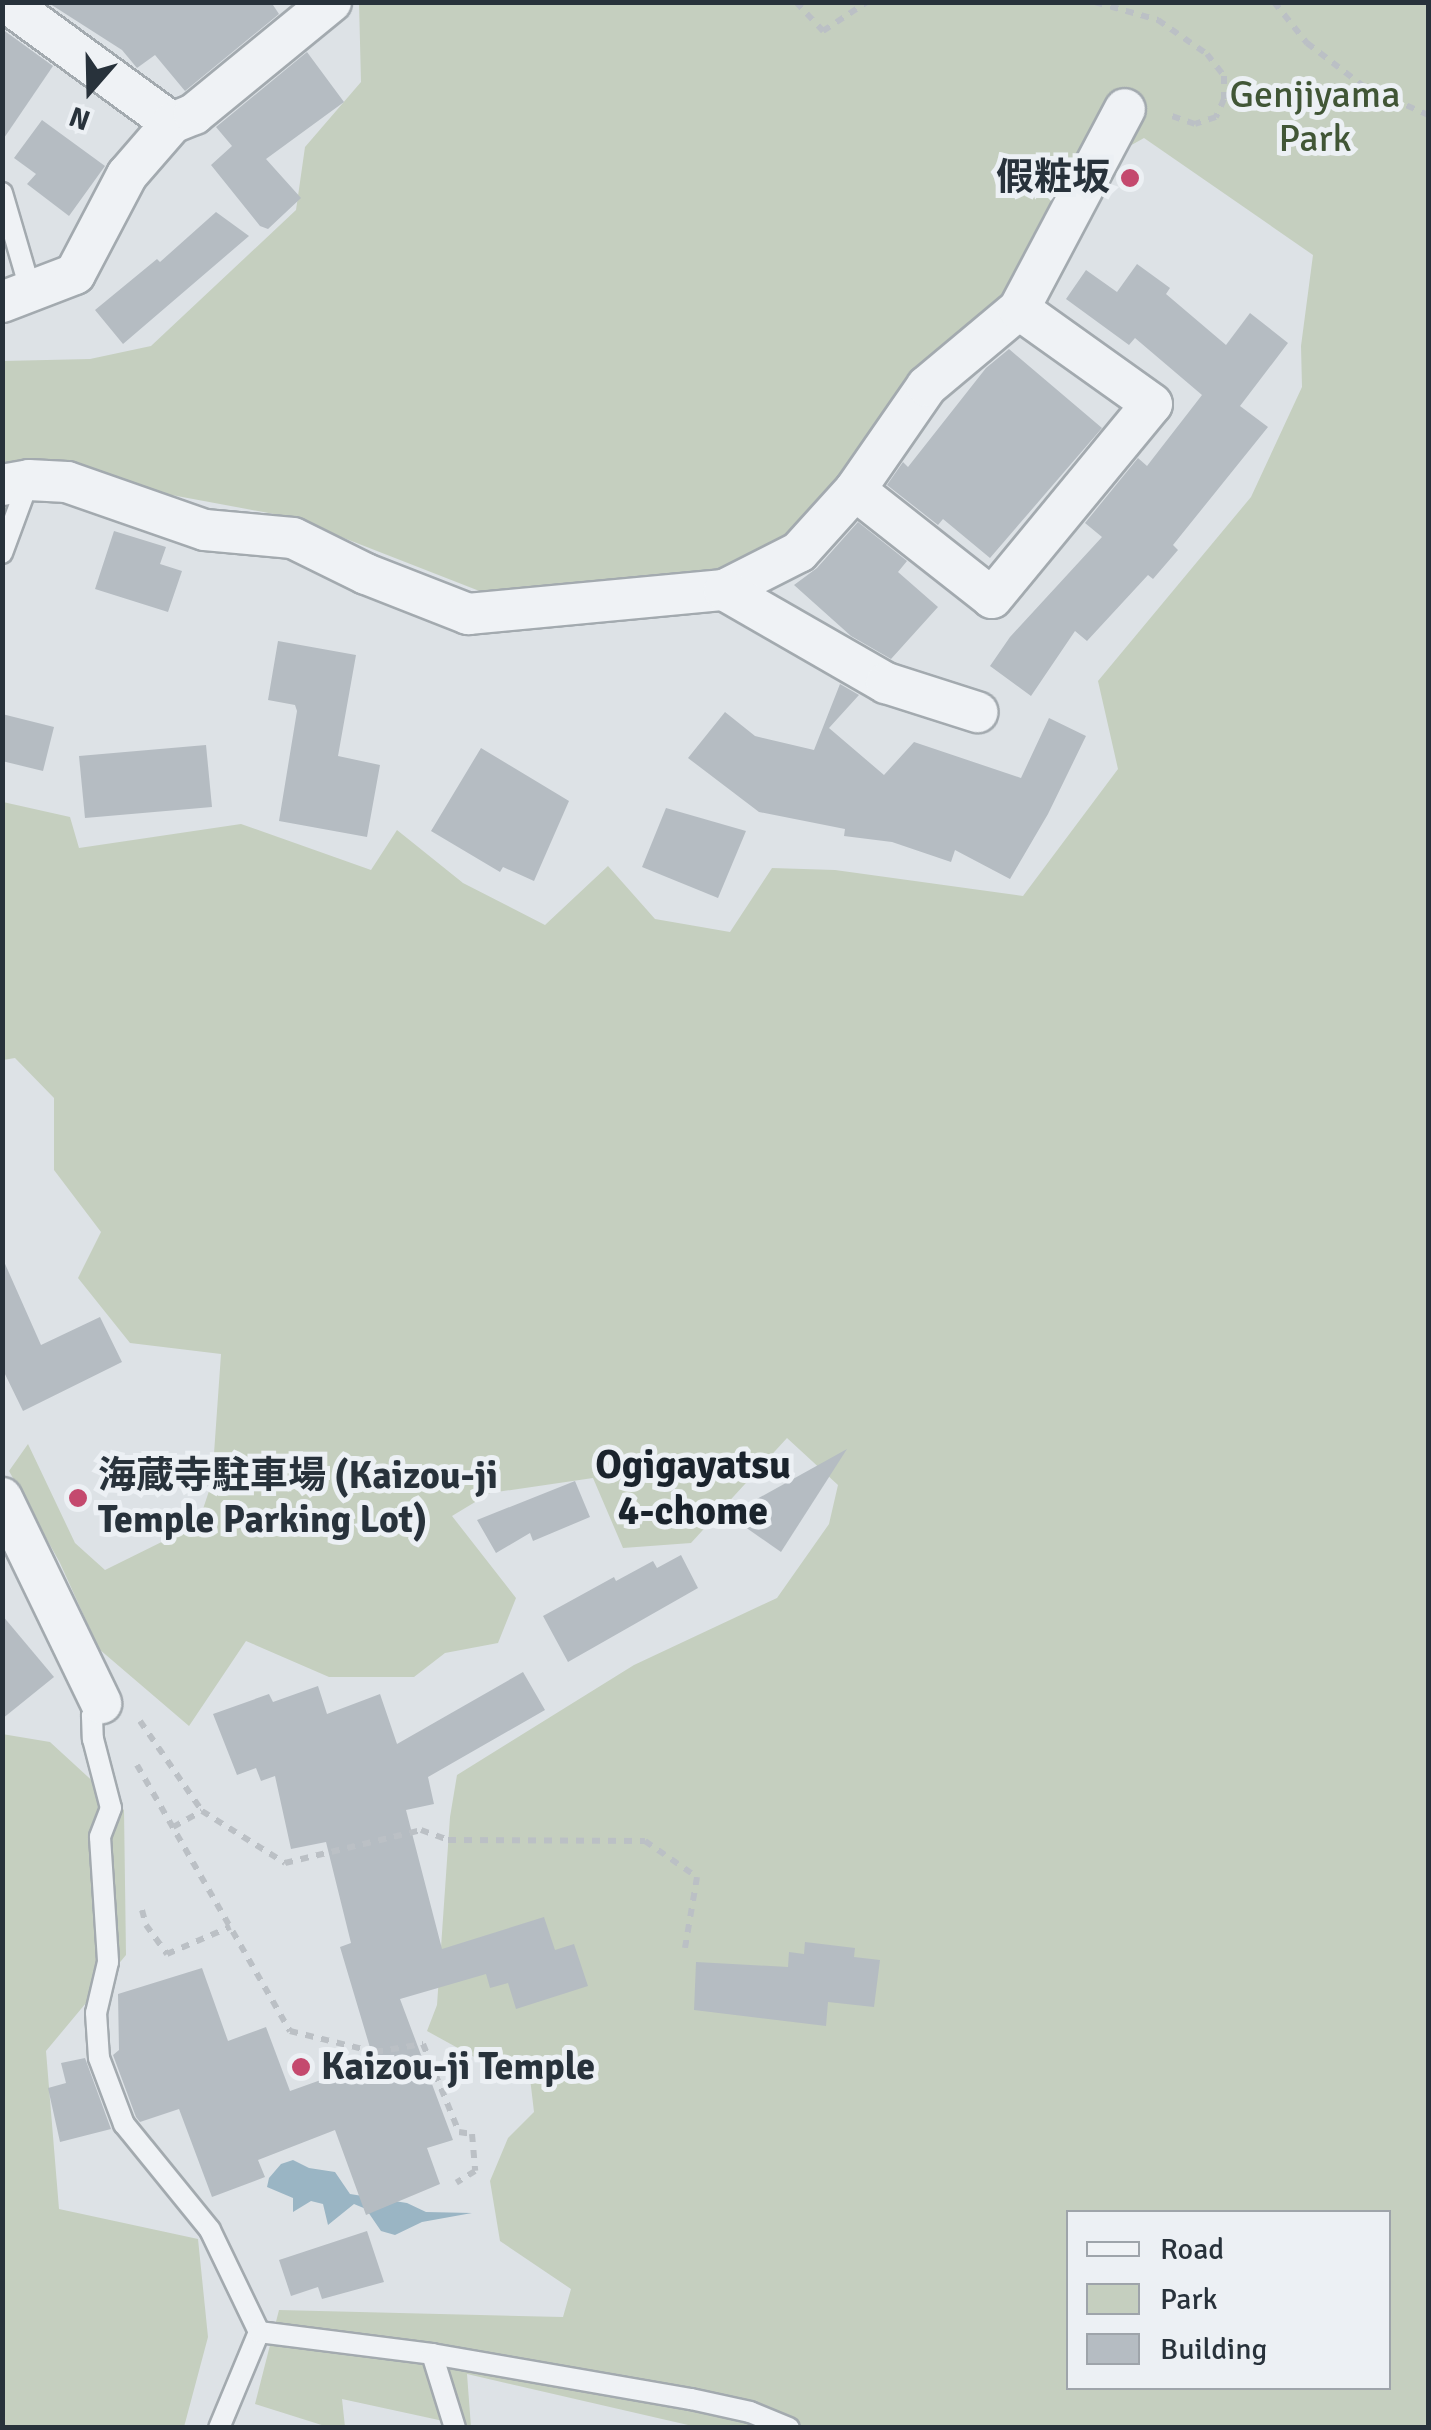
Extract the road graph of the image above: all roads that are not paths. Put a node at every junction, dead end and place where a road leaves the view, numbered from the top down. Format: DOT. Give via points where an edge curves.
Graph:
graph roads {
  1 [pos="6,2"];
  2 [pos="331,2"];
  3 [pos="1125,110"];
  4 [pos="172,123"];
  5 [pos="2,192"];
  6 [pos="17,297"];
  7 [pos="1019,309"];
  8 [pos="16,482"];
  9 [pos="855,490"];
  10 [pos="2,553"];
  11 [pos="724,590"];
  12 [pos="977,712"];
  13 [pos="2,1498"];
  14 [pos="96,1691"];
  15 [pos="259,2332"];
  16 [pos="432,2354"];
  17 [pos="219,2428"];
  18 [pos="456,2428"];
  19 [pos="789,2428"];
  1 -- 4 [label="street"];
  2 -- 4 [label="street" via="194,114"];
  3 -- 7 [label="street"];
  4 -- 6 [label="street" via="128,175 76,274"];
  5 -- 6 [label="lane"];
  7 -- 9 [label="street" via="928,386"];
  7 -- 9 [label="street" via="1152,404 992,598"];
  8 -- 10 [label="lane"];
  8 -- 11 [label="street" via="98,490 205,530 293,538 468,614"];
  9 -- 11 [label="street" via="799,552"];
  11 -- 12 [label="street" via="886,684"];
  13 -- 14 [label="street"];
  14 -- 15 [label="lane" via="93,1739 111,1808 100,1838 108,1962 96,2013 99,2058 124,2124 210,2230"];
  15 -- 16 [label="lane"];
  15 -- 17 [label="lane"];
  16 -- 18 [label="lane"];
  16 -- 19 [label="lane" via="691,2399"];
}
